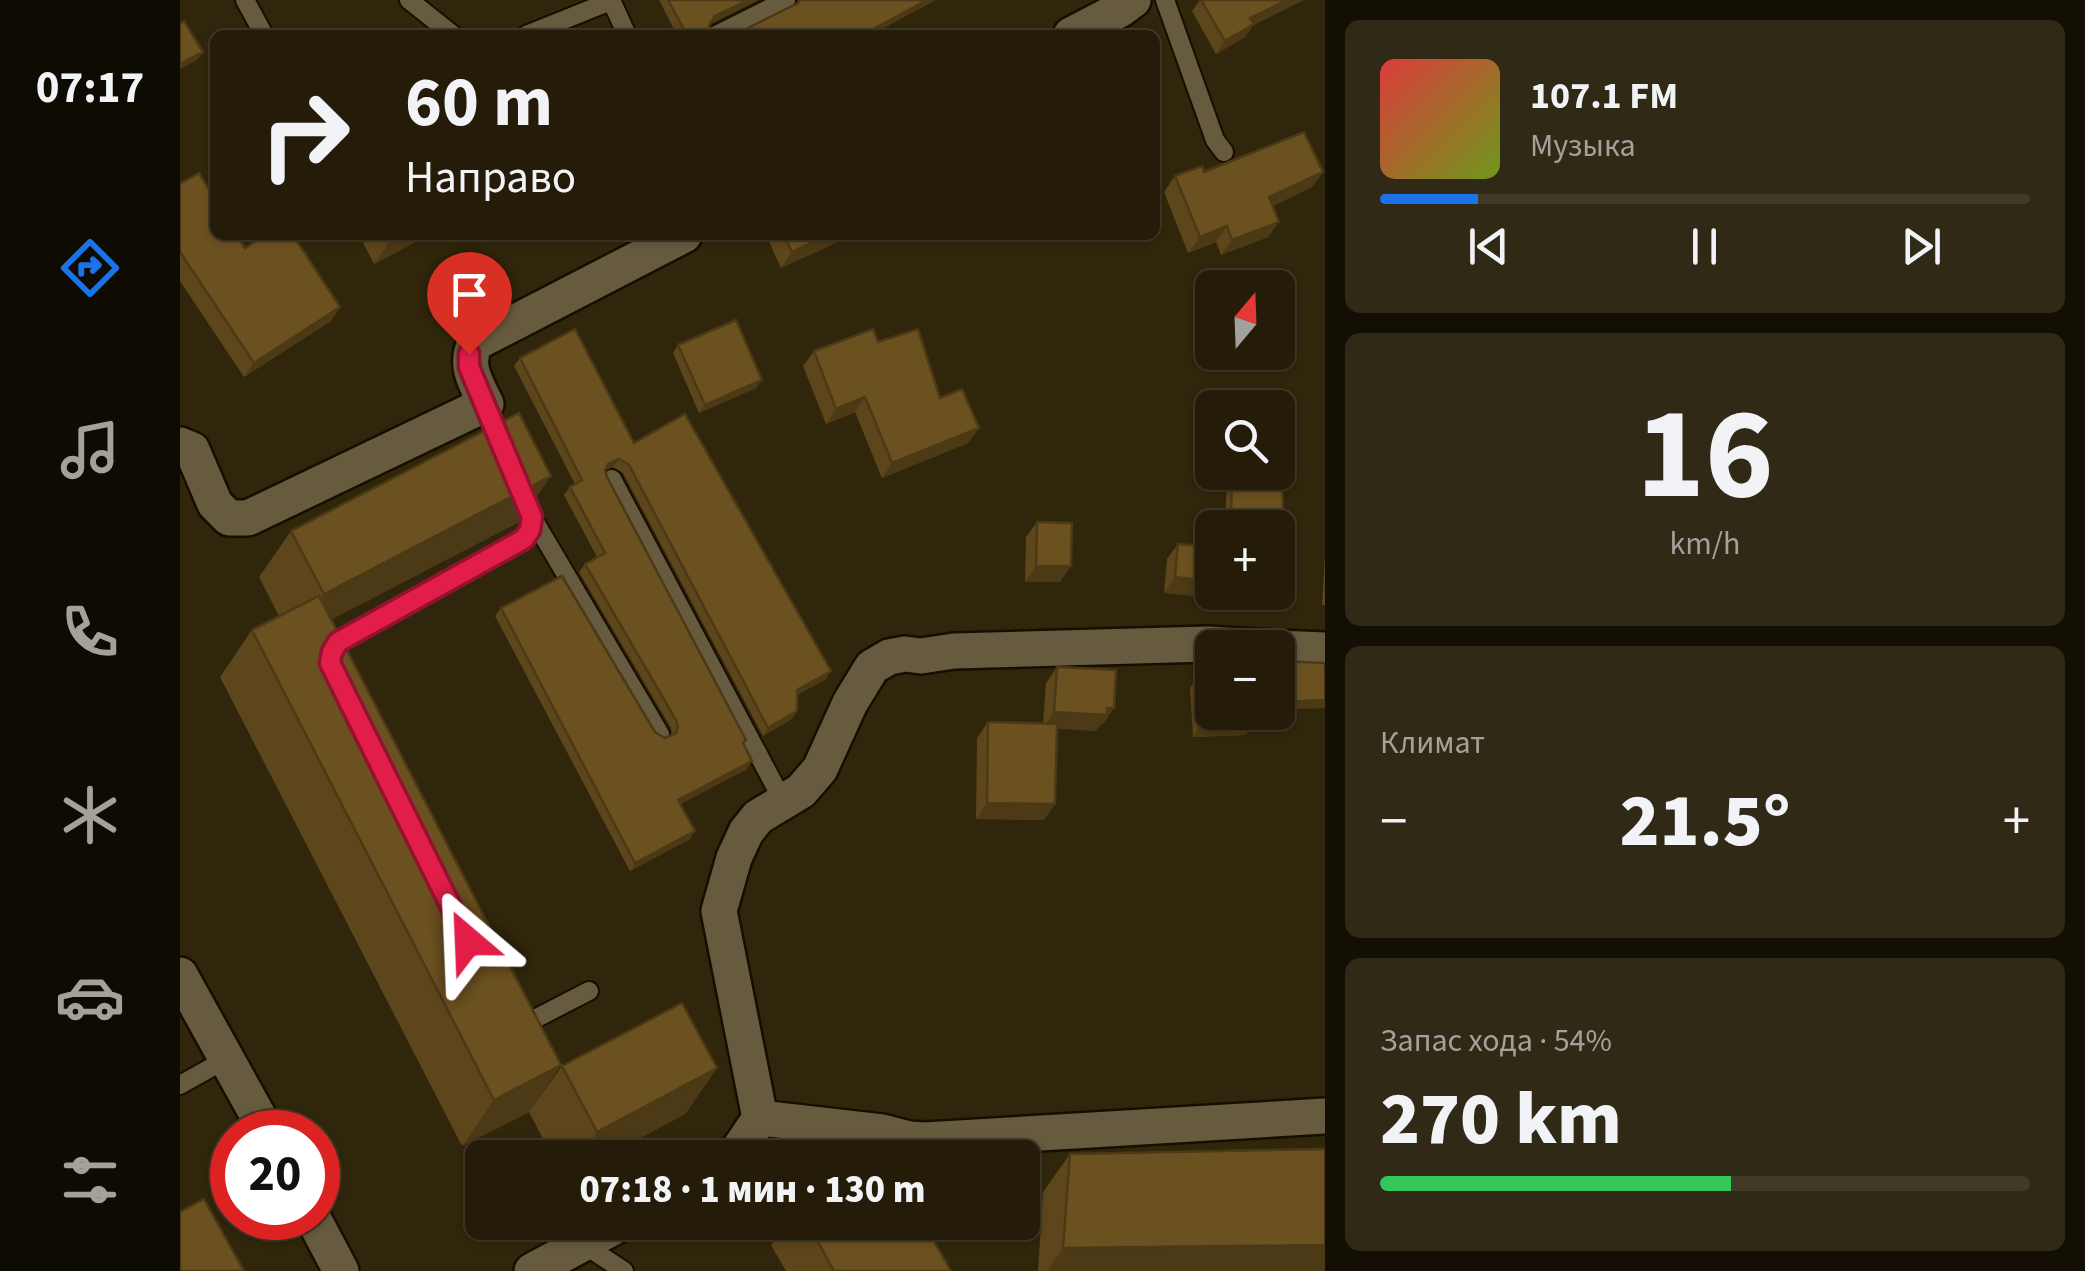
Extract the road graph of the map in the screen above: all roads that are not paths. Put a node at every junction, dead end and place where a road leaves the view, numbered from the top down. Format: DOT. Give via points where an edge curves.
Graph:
graph roads {
  1 [pos="245,0"];
  2 [pos="409,0"];
  3 [pos="611,0"];
  4 [pos="786,0"];
  5 [pos="1133,0"];
  6 [pos="1165,0"];
  7 [pos="261,30"];
  8 [pos="448,30"];
  9 [pos="538,30"];
  10 [pos="626,30"];
  11 [pos="726,30"];
  12 [pos="1081,30"];
  13 [pos="1224,152"];
  14 [pos="674,240"];
  15 [pos="180,445"];
  16 [pos="512,468"];
  17 [pos="612,478"];
  18 [pos="532,517"];
  19 [pos="1195,644"];
  20 [pos="1295,649"];
  21 [pos="1325,650"];
  22 [pos="339,680"];
  23 [pos="660,734"];
  24 [pos="784,803"];
  25 [pos="180,975"];
  26 [pos="589,991"];
  27 [pos="502,1011"];
  28 [pos="228,1058"];
  29 [pos="180,1085"];
  30 [pos="255,1110"];
  31 [pos="1325,1116"];
  32 [pos="760,1118"];
  33 [pos="745,1140"];
  34 [pos="324,1240"];
  35 [pos="590,1240"];
  36 [pos="583,1244"];
  37 [pos="341,1271"];
  38 [pos="532,1271"];
  39 [pos="624,1271"];
  1 -- 7 [label="lane"];
  2 -- 8 [label="lane"];
  3 -- 9 [label="lane"];
  3 -- 10 [label="lane"];
  4 -- 11 [label="lane"];
  5 -- 12 [label="street"];
  6 -- 13 [label="lane"];
  14 -- 15 [label="street" via="475,343 469,367 489,412 248,518 229,518 214,504 192,450"];
  16 -- 18 [label="lane"];
  17 -- 24 [label="lane"];
  18 -- 22 [label="lane" via="524,539 338,642 330,663"];
  18 -- 23 [label="lane"];
  19 -- 24 [label="street" via="954,650 888,658 872,667 820,769"];
  20 -- 21 [label="street"];
  24 -- 32 [label="street" via="746,832 719,912"];
  25 -- 28 [label="street"];
  26 -- 27 [label="lane" via="526,1024 511,1022"];
  28 -- 29 [label="lane"];
  28 -- 30 [label="street"];
  31 -- 32 [label="street" via="926,1140"];
  32 -- 33 [label="street"];
  34 -- 37 [label="street"];
  35 -- 36 [label="street"];
  36 -- 38 [label="street"];
  36 -- 39 [label="lane"];
}
